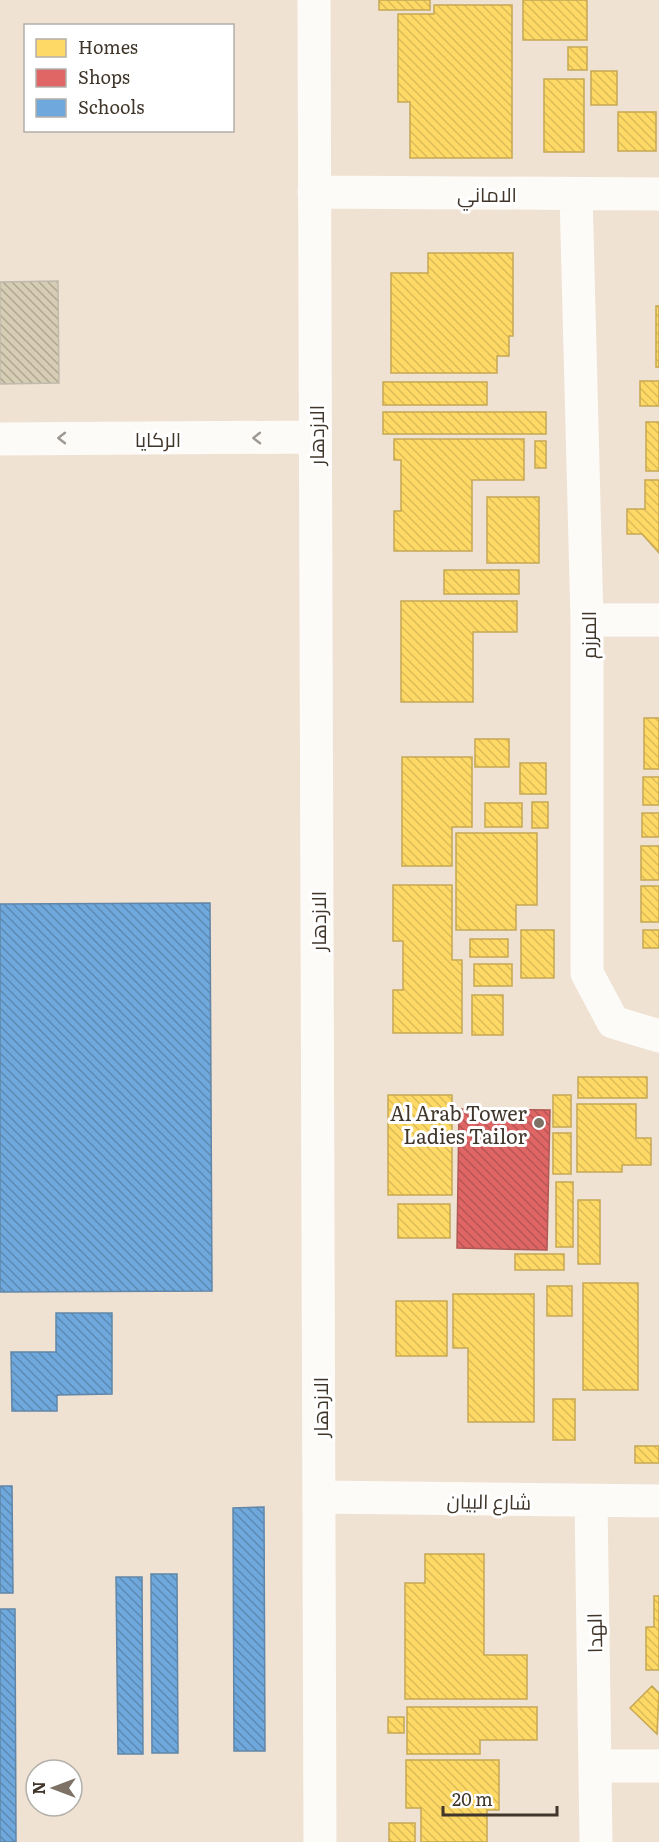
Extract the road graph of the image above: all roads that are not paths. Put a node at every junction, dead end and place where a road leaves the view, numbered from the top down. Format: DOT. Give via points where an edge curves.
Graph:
graph roads {
  1 [pos="314,0"];
  2 [pos="314,192"];
  3 [pos="576,194"];
  4 [pos="659,194"];
  5 [pos="315,437"];
  6 [pos="0,439"];
  7 [pos="587,620"];
  8 [pos="659,620"];
  9 [pos="659,1036"];
  10 [pos="319,1497"];
  11 [pos="591,1501"];
  12 [pos="659,1501"];
  13 [pos="596,1766"];
  14 [pos="659,1766"];
  15 [pos="320,1842"];
  16 [pos="596,1842"];
  1 -- 2 [label="street, الازدهار"];
  2 -- 3 [label="street, الاماني"];
  2 -- 5 [label="street, الازدهار"];
  3 -- 4 [label="street, الاماني"];
  3 -- 7 [label="street, المرزم"];
  5 -- 6 [label="street, الركايا, one-way"];
  5 -- 10 [label="street, الازدهار"];
  7 -- 8 [label="street"];
  7 -- 9 [label="street, المرزم" via="586,973 613,1022"];
  10 -- 11 [label="street, شارع البيان"];
  10 -- 15 [label="street, الازدهار"];
  11 -- 12 [label="street, شارع البيان"];
  11 -- 13 [label="street, الهدا"];
  13 -- 14 [label="street"];
  13 -- 16 [label="street, الهدا"];
}
